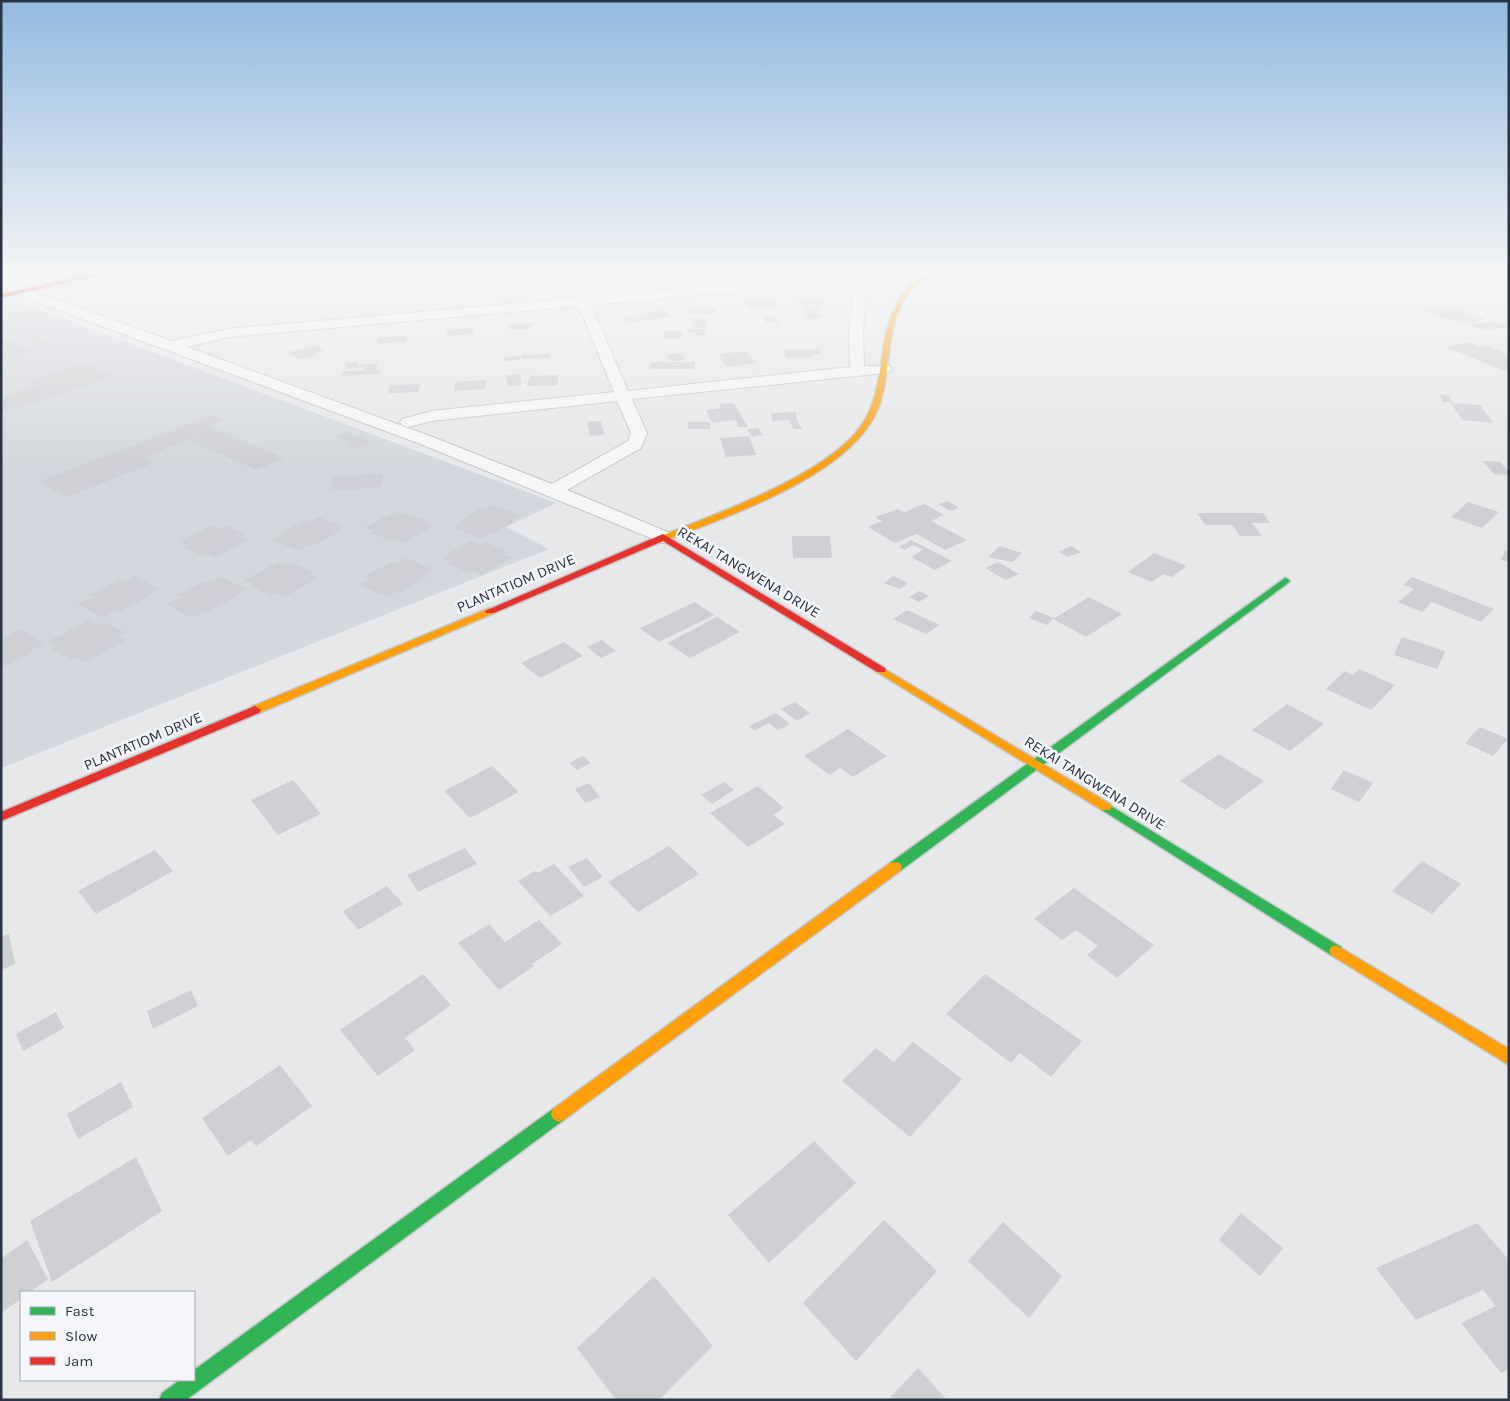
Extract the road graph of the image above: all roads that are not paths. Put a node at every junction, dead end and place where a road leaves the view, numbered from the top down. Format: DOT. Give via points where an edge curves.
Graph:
graph roads {
  1 [pos="142,335"];
  2 [pos="218,335"];
  3 [pos="598,335"];
  4 [pos="856,335"];
  5 [pos="890,335"];
  6 [pos="171,346"];
  7 [pos="885,369"];
  8 [pos="857,371"];
  9 [pos="622,396"];
  10 [pos="408,422"];
  11 [pos="554,490"];
  12 [pos="663,537"];
  13 [pos="1285,581"];
  14 [pos="1035,764"];
  15 [pos="1,817"];
  16 [pos="1509,1058"];
  17 [pos="195,1381"];
  18 [pos="195,1381"];
  19 [pos="169,1400"];
  1 -- 6 [label="street"];
  2 -- 6 [label="street"];
  3 -- 9 [label="street"];
  4 -- 8 [label="street"];
  5 -- 7 [label="street, PLANTATIOM DRIVE"];
  6 -- 11 [label="street"];
  7 -- 8 [label="street"];
  7 -- 12 [label="street, PLANTATIOM DRIVE" via="879,398 866,425 840,453 769,494"];
  8 -- 9 [label="street"];
  9 -- 10 [label="street" via="432,416"];
  9 -- 11 [label="street" via="639,433 635,444"];
  11 -- 12 [label="street"];
  12 -- 14 [label="street, REKAI TANGWENA DRIVE"];
  12 -- 15 [label="street, PLANTATIOM DRIVE"];
  13 -- 14 [label="street"];
  14 -- 16 [label="street, REKAI TANGWENA DRIVE"];
  14 -- 18 [label="street"];
  17 -- 19 [label="street"];
}
